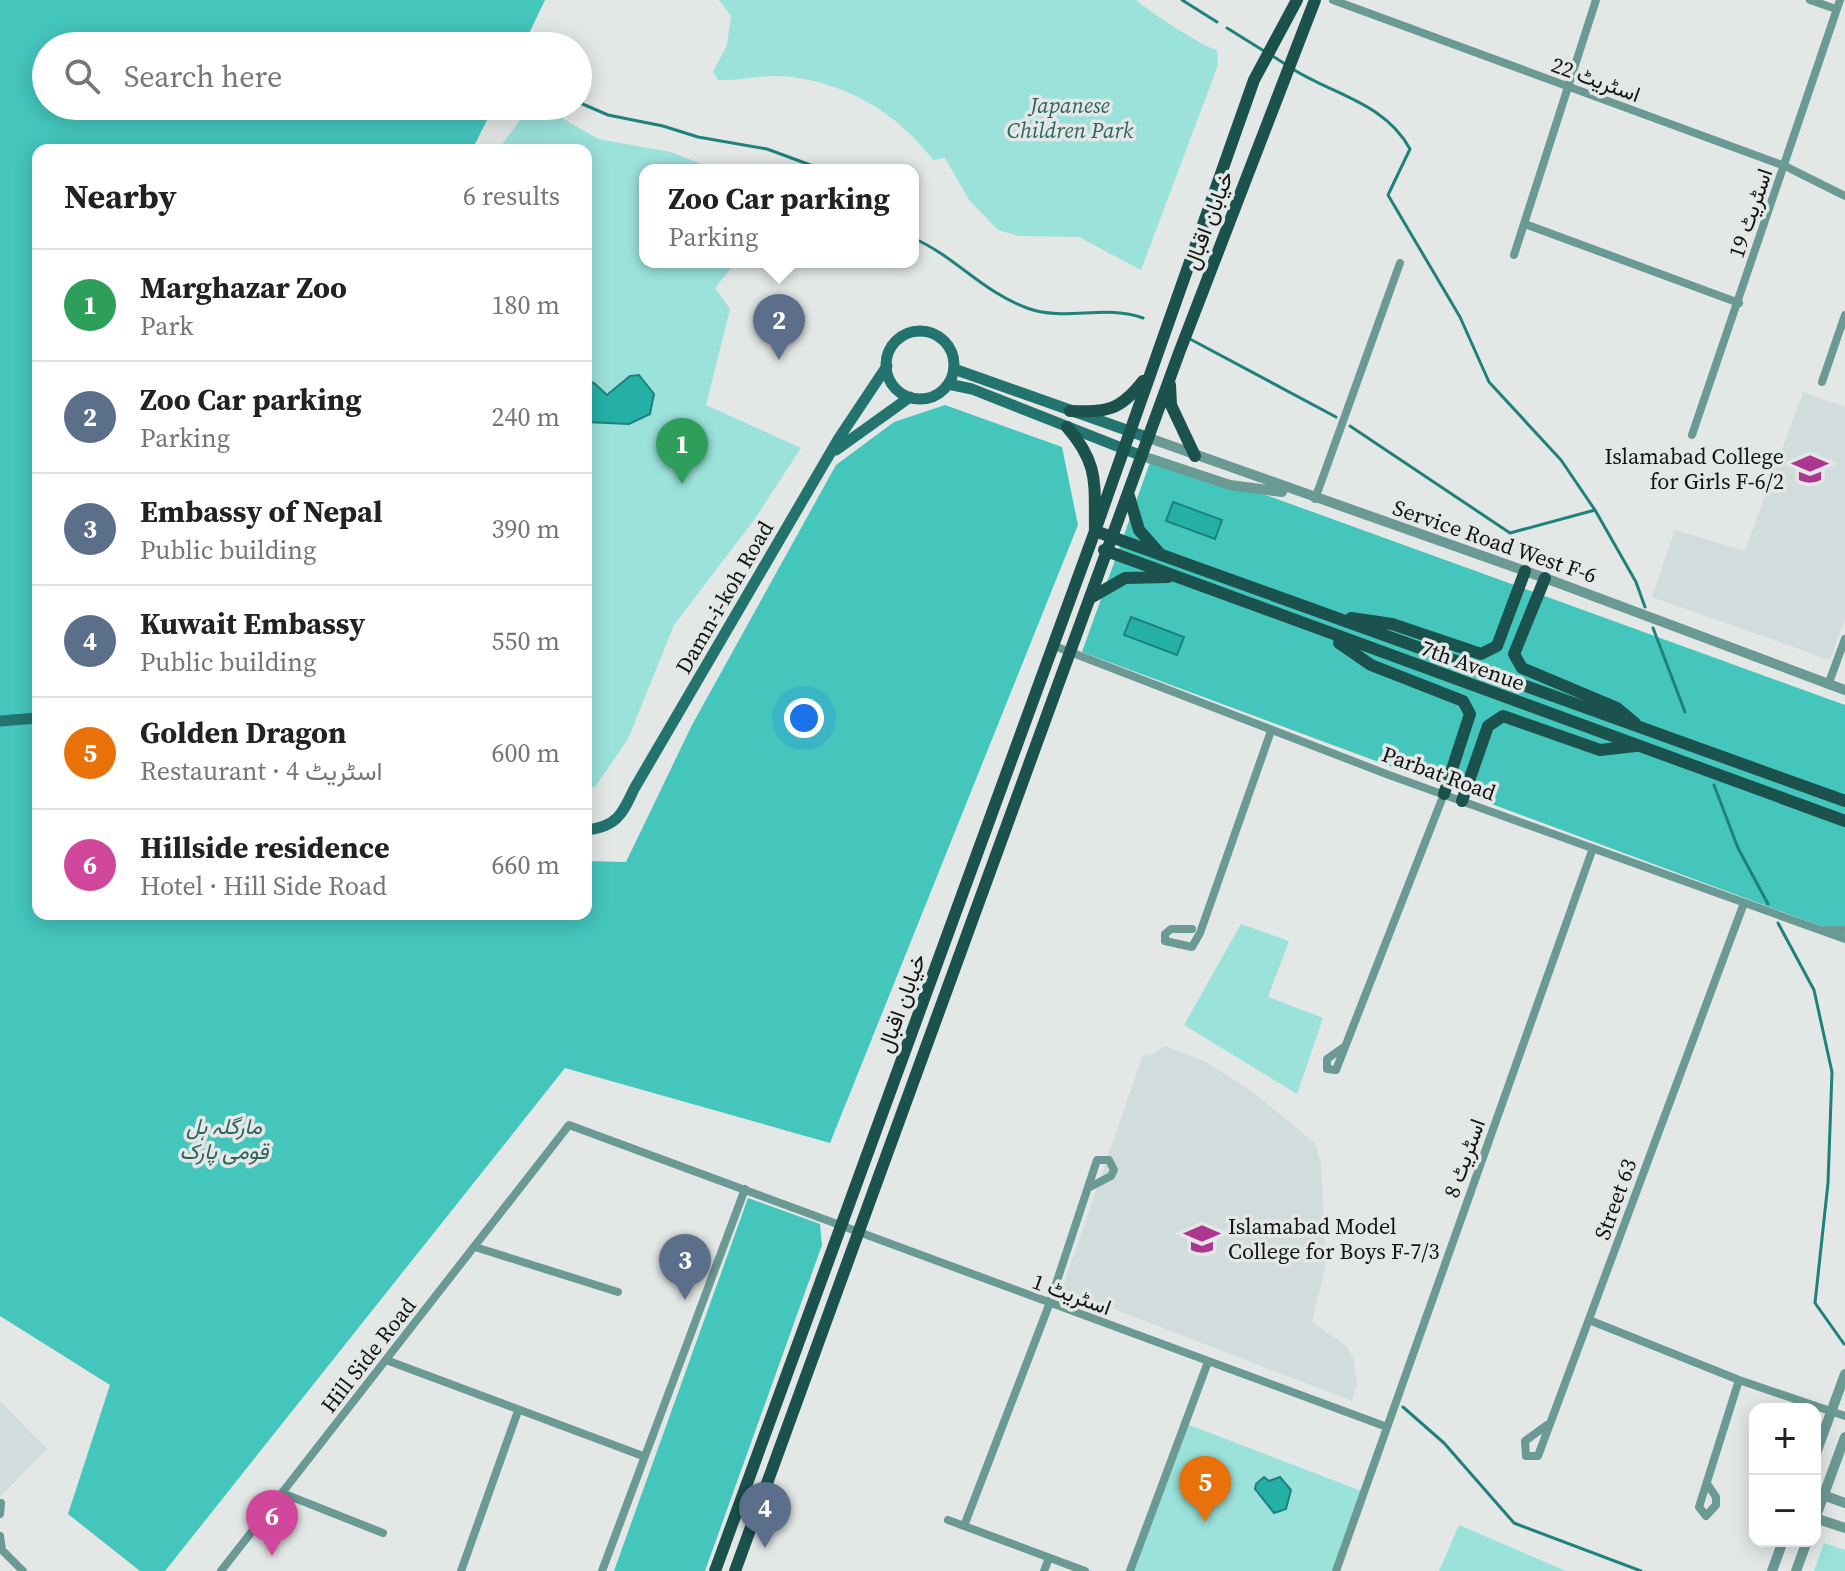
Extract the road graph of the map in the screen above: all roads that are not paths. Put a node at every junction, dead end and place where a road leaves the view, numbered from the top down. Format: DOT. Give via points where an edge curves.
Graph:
graph roads {
  1 [pos="1297,0"];
  2 [pos="1315,0"];
  3 [pos="1333,0"];
  4 [pos="1596,0"];
  5 [pos="1810,0"];
  6 [pos="1838,5"];
  7 [pos="1570,89"];
  8 [pos="1785,166"];
  9 [pos="1845,196"];
  10 [pos="1525,224"];
  11 [pos="1514,255"];
  12 [pos="1400,263"];
  13 [pos="1739,303"];
  14 [pos="1845,315"];
  15 [pos="887,366"];
  16 [pos="954,369"];
  17 [pos="1148,375"];
  18 [pos="1170,377"];
  19 [pos="1822,382"];
  20 [pos="948,384"];
  21 [pos="910,397"];
  22 [pos="1070,411"];
  23 [pos="1067,427"];
  24 [pos="1130,431"];
  25 [pos="1692,435"];
  26 [pos="1149,438"];
  27 [pos="1124,449"];
  28 [pos="832,452"];
  29 [pos="1142,456"];
  30 [pos="1195,456"];
  31 [pos="1129,496"];
  32 [pos="1315,499"];
  33 [pos="1095,531"];
  34 [pos="1112,538"];
  35 [pos="1089,546"];
  36 [pos="1109,552"];
  37 [pos="1164,558"];
  38 [pos="1525,571"];
  39 [pos="1175,577"];
  40 [pos="1545,578"];
  41 [pos="1092,597"];
  42 [pos="1328,615"];
  43 [pos="1324,633"];
  44 [pos="1845,639"];
  45 [pos="1051,645"];
  46 [pos="1071,656"];
  47 [pos="1828,685"];
  48 [pos="1845,690"];
  49 [pos="32,718"];
  50 [pos="0,721"];
  51 [pos="1271,731"];
  52 [pos="1644,731"];
  53 [pos="1639,745"];
  54 [pos="1444,794"];
  55 [pos="1462,801"];
  56 [pos="1845,801"];
  57 [pos="1845,821"];
  58 [pos="592,829"];
  59 [pos="1593,848"];
  60 [pos="1744,903"];
  61 [pos="1192,929"];
  62 [pos="1817,929"];
  63 [pos="1845,930"];
  64 [pos="1845,939"];
  65 [pos="1344,1047"];
  66 [pos="1088,1188"];
  67 [pos="745,1189"];
  68 [pos="840,1224"];
  69 [pos="861,1232"];
  70 [pos="475,1247"];
  71 [pos="618,1292"];
  72 [pos="1049,1305"];
  73 [pos="1589,1320"];
  74 [pos="386,1360"];
  75 [pos="1208,1362"];
  76 [pos="1845,1374"];
  77 [pos="1739,1380"];
  78 [pos="518,1411"];
  79 [pos="1832,1411"];
  80 [pos="1845,1416"];
  81 [pos="1547,1425"];
  82 [pos="1387,1427"];
  83 [pos="1845,1437"];
  84 [pos="1821,1440"];
  85 [pos="643,1456"];
  86 [pos="1708,1485"];
  87 [pos="1821,1492"];
  88 [pos="282,1493"];
  89 [pos="1821,1494"];
  90 [pos="1,1503"];
  91 [pos="1845,1503"];
  92 [pos="0,1514"];
  93 [pos="948,1520"];
  94 [pos="1821,1520"];
  95 [pos="964,1526"];
  96 [pos="1845,1528"];
  97 [pos="383,1533"];
  98 [pos="0,1536"];
  99 [pos="1781,1547"];
  100 [pos="1805,1547"];
  101 [pos="1049,1558"];
  102 [pos="23,1571"];
  103 [pos="221,1571"];
  104 [pos="461,1571"];
  105 [pos="602,1571"];
  106 [pos="715,1571"];
  107 [pos="735,1571"];
  108 [pos="1044,1571"];
  109 [pos="1085,1571"];
  110 [pos="1130,1571"];
  111 [pos="1336,1571"];
  112 [pos="1772,1571"];
  113 [pos="1796,1571"];
  1 -- 17 [label="main road, خیابان اقبال" via="1254,80"];
  2 -- 18 [label="main road, خیابان اقبال"];
  3 -- 7 [label="street, اسٹریٹ 22"];
  4 -- 7 [label="street"];
  5 -- 6 [label="street"];
  6 -- 8 [label="street, اسٹریٹ 19"];
  7 -- 8 [label="street, اسٹریٹ 22"];
  7 -- 10 [label="street"];
  8 -- 9 [label="street, اسٹریٹ 22"];
  8 -- 13 [label="street, اسٹریٹ 19"];
  10 -- 11 [label="street"];
  10 -- 13 [label="street"];
  12 -- 32 [label="street"];
  13 -- 25 [label="street, اسٹریٹ 19"];
  14 -- 19 [label="street"];
  15 -- 16 [label="main road" via="897,341 920,331 942,338"];
  15 -- 21 [label="main road" via="894,386"];
  15 -- 28 [label="main road, Damn-i-koh Road"];
  16 -- 20 [label="main road"];
  16 -- 22 [label="main road"];
  17 -- 22 [label="main road" via="1113,409"];
  17 -- 24 [label="main road, خیابان اقبال"];
  18 -- 26 [label="main road, خیابان اقبال"];
  18 -- 30 [label="main road" via="1171,405"];
  20 -- 21 [label="main road" via="931,397"];
  20 -- 23 [label="main road"];
  21 -- 28 [label="main road"];
  22 -- 24 [label="main road"];
  23 -- 27 [label="main road"];
  23 -- 33 [label="main road" via="1087,450 1094,468"];
  24 -- 26 [label="main road, Service Road West F-6"];
  24 -- 27 [label="main road, خیابان اقبال"];
  26 -- 29 [label="main road, خیابان اقبال"];
  26 -- 30 [label="street, Service Road West F-6"];
  27 -- 29 [label="main road"];
  27 -- 33 [label="main road, خیابان اقبال"];
  28 -- 58 [label="main road, Damn-i-koh Road" via="622,816 613,825"];
  29 -- 31 [label="main road, خیابان اقبال"];
  29 -- 32 [label="street" via="1230,485"];
  30 -- 32 [label="street, Service Road West F-6"];
  31 -- 34 [label="main road, خیابان اقبال"];
  31 -- 37 [label="main road" via="1139,530"];
  32 -- 38 [label="street, Service Road West F-6"];
  33 -- 34 [label="main road, 7th Avenue"];
  33 -- 35 [label="main road, خیابان اقبال"];
  34 -- 36 [label="main road, خیابان اقبال"];
  34 -- 37 [label="main road, 7th Avenue"];
  35 -- 36 [label="main road, 7th Avenue"];
  35 -- 45 [label="main road, خیابان اقبال"];
  36 -- 39 [label="main road, 7th Avenue"];
  36 -- 41 [label="main road, خیابان اقبال"];
  37 -- 42 [label="main road, 7th Avenue"];
  38 -- 40 [label="street, Service Road West F-6"];
  38 -- 42 [label="main road" via="1497,646 1481,654 1392,624"];
  39 -- 41 [label="main road" via="1125,578"];
  39 -- 43 [label="main road, 7th Avenue"];
  40 -- 47 [label="street, Service Road West F-6"];
  40 -- 52 [label="main road" via="1514,654 1522,668 1617,708"];
  41 -- 46 [label="main road, خیابان اقبال"];
  42 -- 52 [label="main road, 7th Avenue"];
  43 -- 53 [label="main road, 7th Avenue"];
  43 -- 54 [label="main road" via="1371,665 1463,701 1470,714"];
  44 -- 47 [label="street"];
  45 -- 46 [label="street, Parbat Road"];
  45 -- 68 [label="main road, خیابان اقبال"];
  46 -- 51 [label="street, Parbat Road"];
  46 -- 69 [label="main road, خیابان اقبال"];
  47 -- 48 [label="street, Service Road West F-6"];
  49 -- 50 [label="main road"];
  51 -- 54 [label="street, Parbat Road"];
  51 -- 61 [label="street" via="1200,933 1192,947 1165,941 1171,929"];
  52 -- 56 [label="main road, 7th Avenue"];
  53 -- 55 [label="main road" via="1600,750 1503,716 1488,726"];
  53 -- 57 [label="main road, 7th Avenue"];
  54 -- 55 [label="street, Parbat Road"];
  54 -- 65 [label="street" via="1336,1070 1327,1069 1327,1059"];
  55 -- 59 [label="street, Parbat Road"];
  59 -- 60 [label="street, Parbat Road"];
  59 -- 82 [label="street, اسٹریٹ 8"];
  60 -- 62 [label="street, Parbat Road"];
  60 -- 73 [label="street, Street 63"];
  62 -- 63 [label="street, Parbat Road"];
  62 -- 64 [label="street, Parbat Road"];
  66 -- 72 [label="street" via="1111,1176 1109,1160 1097,1160"];
  67 -- 68 [label="street, اسٹریٹ 1"];
  67 -- 70 [label="street, Hill Side Road" via="569,1125"];
  67 -- 85 [label="street"];
  68 -- 69 [label="street, اسٹریٹ 1"];
  68 -- 106 [label="main road, خیابان اقبال"];
  69 -- 72 [label="street, اسٹریٹ 1"];
  69 -- 107 [label="main road, خیابان اقبال"];
  70 -- 71 [label="street"];
  70 -- 74 [label="street, Hill Side Road"];
  72 -- 75 [label="street, اسٹریٹ 1"];
  72 -- 95 [label="street"];
  73 -- 77 [label="street"];
  73 -- 81 [label="street, Street 63" via="1538,1456 1526,1456 1525,1441"];
  74 -- 78 [label="street"];
  74 -- 88 [label="street, Hill Side Road"];
  75 -- 82 [label="street, اسٹریٹ 1"];
  75 -- 110 [label="street"];
  76 -- 79 [label="street"];
  77 -- 79 [label="street"];
  77 -- 86 [label="street" via="1699,1507 1706,1516 1716,1505"];
  78 -- 85 [label="street"];
  78 -- 104 [label="street"];
  79 -- 80 [label="street"];
  79 -- 84 [label="street"];
  82 -- 111 [label="street, اسٹریٹ 8"];
  83 -- 87 [label="street"];
  85 -- 105 [label="street"];
  88 -- 97 [label="street"];
  88 -- 103 [label="street, Hill Side Road"];
  89 -- 91 [label="street"];
  90 -- 92 [label="street"];
  93 -- 95 [label="street"];
  94 -- 96 [label="street"];
  95 -- 101 [label="street"];
  98 -- 102 [label="street" via="2,1550"];
  99 -- 112 [label="street"];
  100 -- 113 [label="street"];
  101 -- 108 [label="street"];
  101 -- 109 [label="street"];
}
